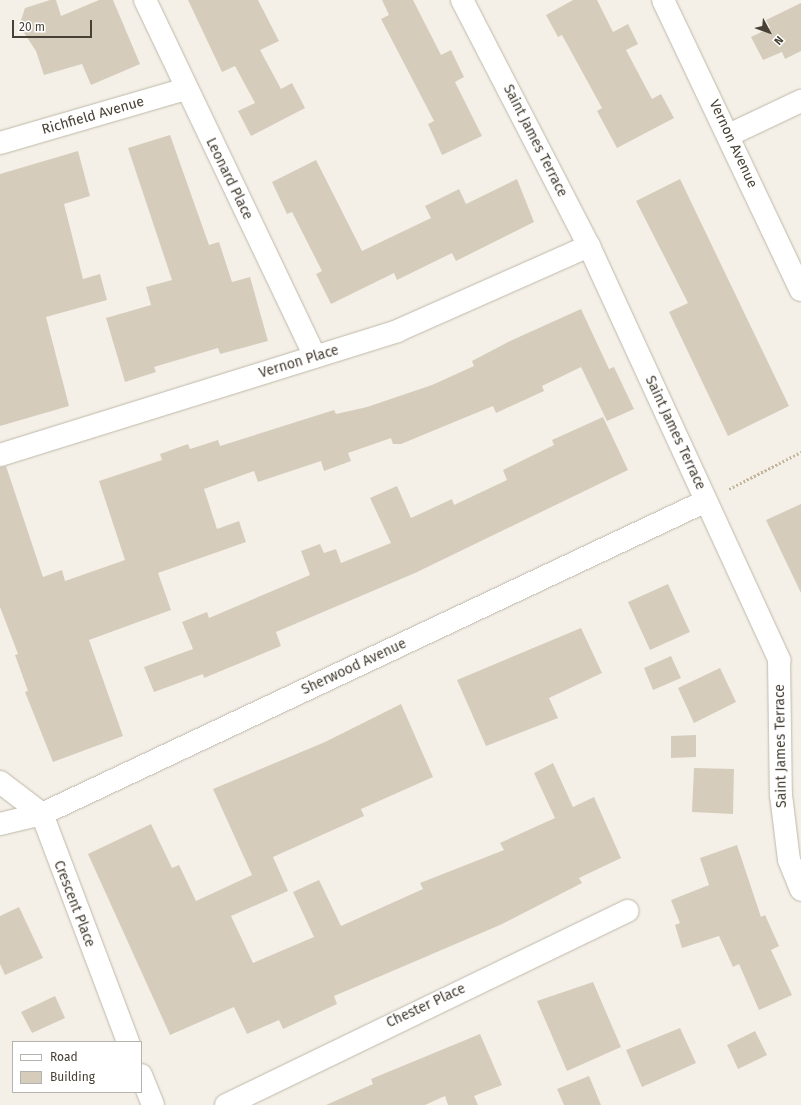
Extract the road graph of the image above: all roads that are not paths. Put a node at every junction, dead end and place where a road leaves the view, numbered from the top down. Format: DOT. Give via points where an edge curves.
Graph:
graph roads {
  1 [pos="145,0"];
  2 [pos="462,0"];
  3 [pos="663,0"];
  4 [pos="186,89"];
  5 [pos="801,101"];
  6 [pos="729,135"];
  7 [pos="0,143"];
  8 [pos="589,246"];
  9 [pos="801,290"];
  10 [pos="314,357"];
  11 [pos="0,455"];
  12 [pos="715,496"];
  13 [pos="0,782"];
  14 [pos="42,814"];
  15 [pos="0,824"];
  16 [pos="795,857"];
  17 [pos="801,890"];
  18 [pos="628,911"];
  19 [pos="128,1041"];
  20 [pos="142,1078"];
  21 [pos="153,1105"];
  22 [pos="226,1105"];
  1 -- 4 [label="street, Leonard Place"];
  2 -- 8 [label="street, Saint James Terrace"];
  3 -- 6 [label="street, Vernon Avenue"];
  4 -- 7 [label="street, Richfield Avenue"];
  4 -- 10 [label="street, Leonard Place"];
  5 -- 6 [label="street"];
  6 -- 9 [label="street, Vernon Avenue"];
  8 -- 10 [label="street, Vernon Place" via="397,331"];
  8 -- 12 [label="street, Saint James Terrace"];
  10 -- 11 [label="street, Vernon Place"];
  12 -- 14 [label="street, Sherwood Avenue"];
  12 -- 16 [label="street, Saint James Terrace" via="779,660 781,795"];
  13 -- 14 [label="street"];
  14 -- 15 [label="street, Sherwood Avenue"];
  14 -- 19 [label="street, Crescent Place"];
  16 -- 17 [label="street, Saint James Terrace"];
  18 -- 22 [label="street, Chester Place"];
  20 -- 21 [label="street"];
}
